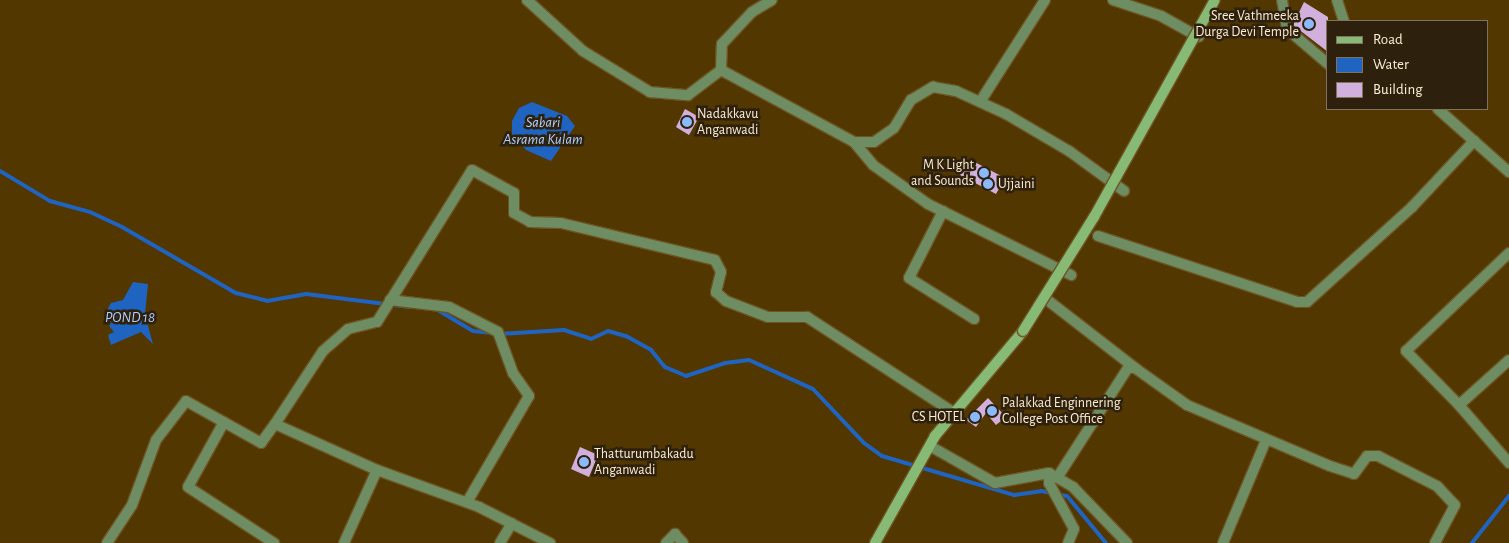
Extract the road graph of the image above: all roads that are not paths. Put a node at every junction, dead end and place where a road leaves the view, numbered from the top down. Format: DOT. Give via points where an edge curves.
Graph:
graph roads {
  1 [pos="527,0"];
  2 [pos="772,0"];
  3 [pos="1045,0"];
  4 [pos="1114,0"];
  5 [pos="1215,0"];
  6 [pos="1282,0"];
  7 [pos="1337,0"];
  8 [pos="1344,20"];
  9 [pos="1199,37"];
  10 [pos="1326,62"];
  11 [pos="721,70"];
  12 [pos="980,102"];
  13 [pos="1439,110"];
  14 [pos="1474,141"];
  15 [pos="854,142"];
  16 [pos="1509,172"];
  17 [pos="1124,191"];
  18 [pos="943,212"];
  19 [pos="1098,236"];
  20 [pos="1509,253"];
  21 [pos="1071,275"];
  22 [pos="390,300"];
  23 [pos="1050,302"];
  24 [pos="974,319"];
  25 [pos="1509,360"];
  26 [pos="1135,368"];
  27 [pos="1459,405"];
  28 [pos="953,412"];
  29 [pos="224,422"];
  30 [pos="276,424"];
  31 [pos="1266,440"];
  32 [pos="930,446"];
  33 [pos="1509,463"];
  34 [pos="378,470"];
  35 [pos="1051,478"];
  36 [pos="467,502"];
  37 [pos="512,523"];
  38 [pos="108,543"];
  39 [pos="274,543"];
  40 [pos="344,543"];
  41 [pos="500,543"];
  42 [pos="550,543"];
  43 [pos="666,543"];
  44 [pos="683,543"];
  45 [pos="875,543"];
  46 [pos="1068,543"];
  47 [pos="1127,543"];
  48 [pos="1223,543"];
  49 [pos="1435,543"];
  1 -- 11 [label="street" via="583,51 650,92 688,95"];
  2 -- 11 [label="street" via="752,12 722,44"];
  3 -- 12 [label="street"];
  4 -- 9 [label="street" via="1161,16"];
  5 -- 28 [label="main road, bridge" via="1094,217 1023,331"];
  6 -- 10 [label="street" via="1287,29"];
  7 -- 8 [label="street"];
  11 -- 15 [label="street"];
  12 -- 15 [label="street" via="956,91 933,87 911,100 894,128 874,142"];
  12 -- 17 [label="street" via="1069,151"];
  13 -- 14 [label="street"];
  14 -- 16 [label="street"];
  14 -- 19 [label="street" via="1412,207 1307,302 1297,302"];
  15 -- 18 [label="street" via="873,165"];
  18 -- 21 [label="street"];
  18 -- 24 [label="street" via="909,278"];
  20 -- 27 [label="street" via="1406,350"];
  22 -- 28 [label="street" via="472,170 514,193 514,212 530,222 561,223 715,260 720,272 716,292 726,301 768,317 807,317"];
  22 -- 30 [label="street" via="377,322 348,329 323,352"];
  22 -- 36 [label="street" via="449,307 498,332 513,373 529,396"];
  23 -- 26 [label="street"];
  25 -- 27 [label="street"];
  26 -- 31 [label="street" via="1187,405"];
  26 -- 35 [label="street" via="1128,368"];
  27 -- 33 [label="street"];
  28 -- 32 [label="main road"];
  29 -- 30 [label="street" via="261,443"];
  29 -- 38 [label="street" via="186,401 156,440 132,505"];
  29 -- 39 [label="street" via="188,486"];
  30 -- 34 [label="street"];
  31 -- 48 [label="street"];
  31 -- 49 [label="street" via="1354,474 1367,456 1378,456 1437,486 1455,504"];
  32 -- 35 [label="street" via="995,483"];
  32 -- 45 [label="main road"];
  34 -- 36 [label="street"];
  34 -- 40 [label="street"];
  35 -- 46 [label="street" via="1057,501 1074,529"];
  35 -- 47 [label="street" via="1074,487"];
  36 -- 37 [label="street"];
  37 -- 41 [label="street"];
  37 -- 42 [label="street"];
  43 -- 44 [label="street" via="675,534"];
}
